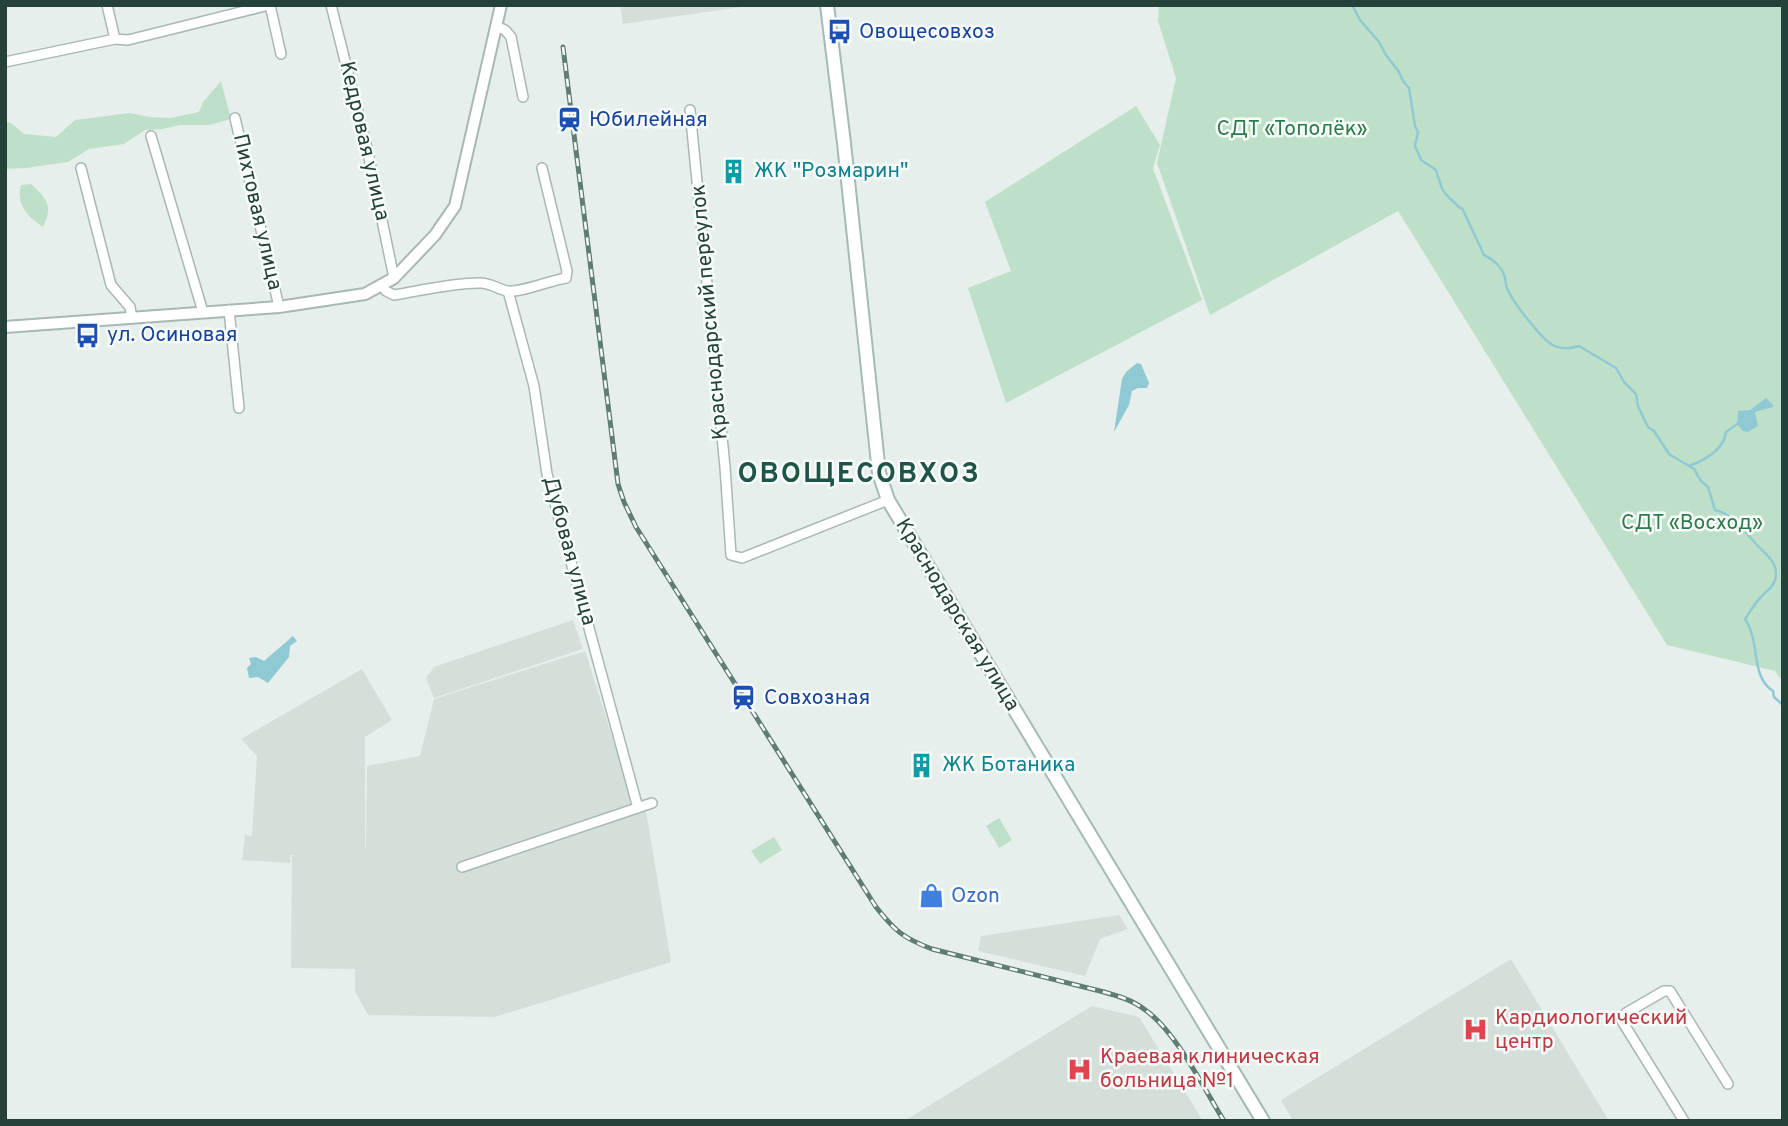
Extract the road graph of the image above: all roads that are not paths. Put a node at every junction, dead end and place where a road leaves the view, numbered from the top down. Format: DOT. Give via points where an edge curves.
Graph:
graph roads {
  1 [pos="107,5"];
  2 [pos="270,5"];
  3 [pos="331,5"];
  4 [pos="501,5"];
  5 [pos="827,5"];
  6 [pos="496,26"];
  7 [pos="115,39"];
  8 [pos="281,54"];
  9 [pos="5,62"];
  10 [pos="523,97"];
  11 [pos="690,110"];
  12 [pos="235,118"];
  13 [pos="151,136"];
  14 [pos="81,168"];
  15 [pos="542,169"];
  16 [pos="394,278"];
  17 [pos="382,286"];
  18 [pos="508,291"];
  19 [pos="279,307"];
  20 [pos="229,310"];
  21 [pos="203,312"];
  22 [pos="132,318"];
  23 [pos="5,327"];
  24 [pos="239,408"];
  25 [pos="888,500"];
  26 [pos="652,803"];
  27 [pos="638,808"];
  28 [pos="462,867"];
  29 [pos="1728,1084"];
  30 [pos="1263,1121"];
  31 [pos="1684,1121"];
  1 -- 7 [label="street"];
  2 -- 7 [label="street" via="128,40"];
  2 -- 8 [label="street"];
  3 -- 16 [label="street, Кедровая улица"];
  4 -- 6 [label="street"];
  5 -- 25 [label="main road, Краснодарская улица" via="879,473"];
  6 -- 10 [label="street" via="511,37"];
  6 -- 16 [label="street" via="455,206"];
  7 -- 9 [label="street"];
  11 -- 25 [label="street, Краснодарский переулок" via="731,555 742,558"];
  12 -- 19 [label="street, Пихтовая улица"];
  13 -- 21 [label="street"];
  14 -- 22 [label="street" via="111,285 130,307"];
  15 -- 18 [label="street" via="566,278"];
  16 -- 17 [label="street"];
  17 -- 18 [label="street" via="394,295 482,283"];
  17 -- 19 [label="street" via="365,294"];
  18 -- 27 [label="street, Дубовая улица" via="534,386 547,474"];
  19 -- 20 [label="street"];
  20 -- 21 [label="street"];
  20 -- 24 [label="street"];
  21 -- 22 [label="street"];
  22 -- 23 [label="street"];
  25 -- 30 [label="main road, Краснодарская улица"];
  26 -- 27 [label="street"];
  27 -- 28 [label="street"];
  29 -- 31 [label="street" via="1670,991 1626,1013 1622,1021"];
}
